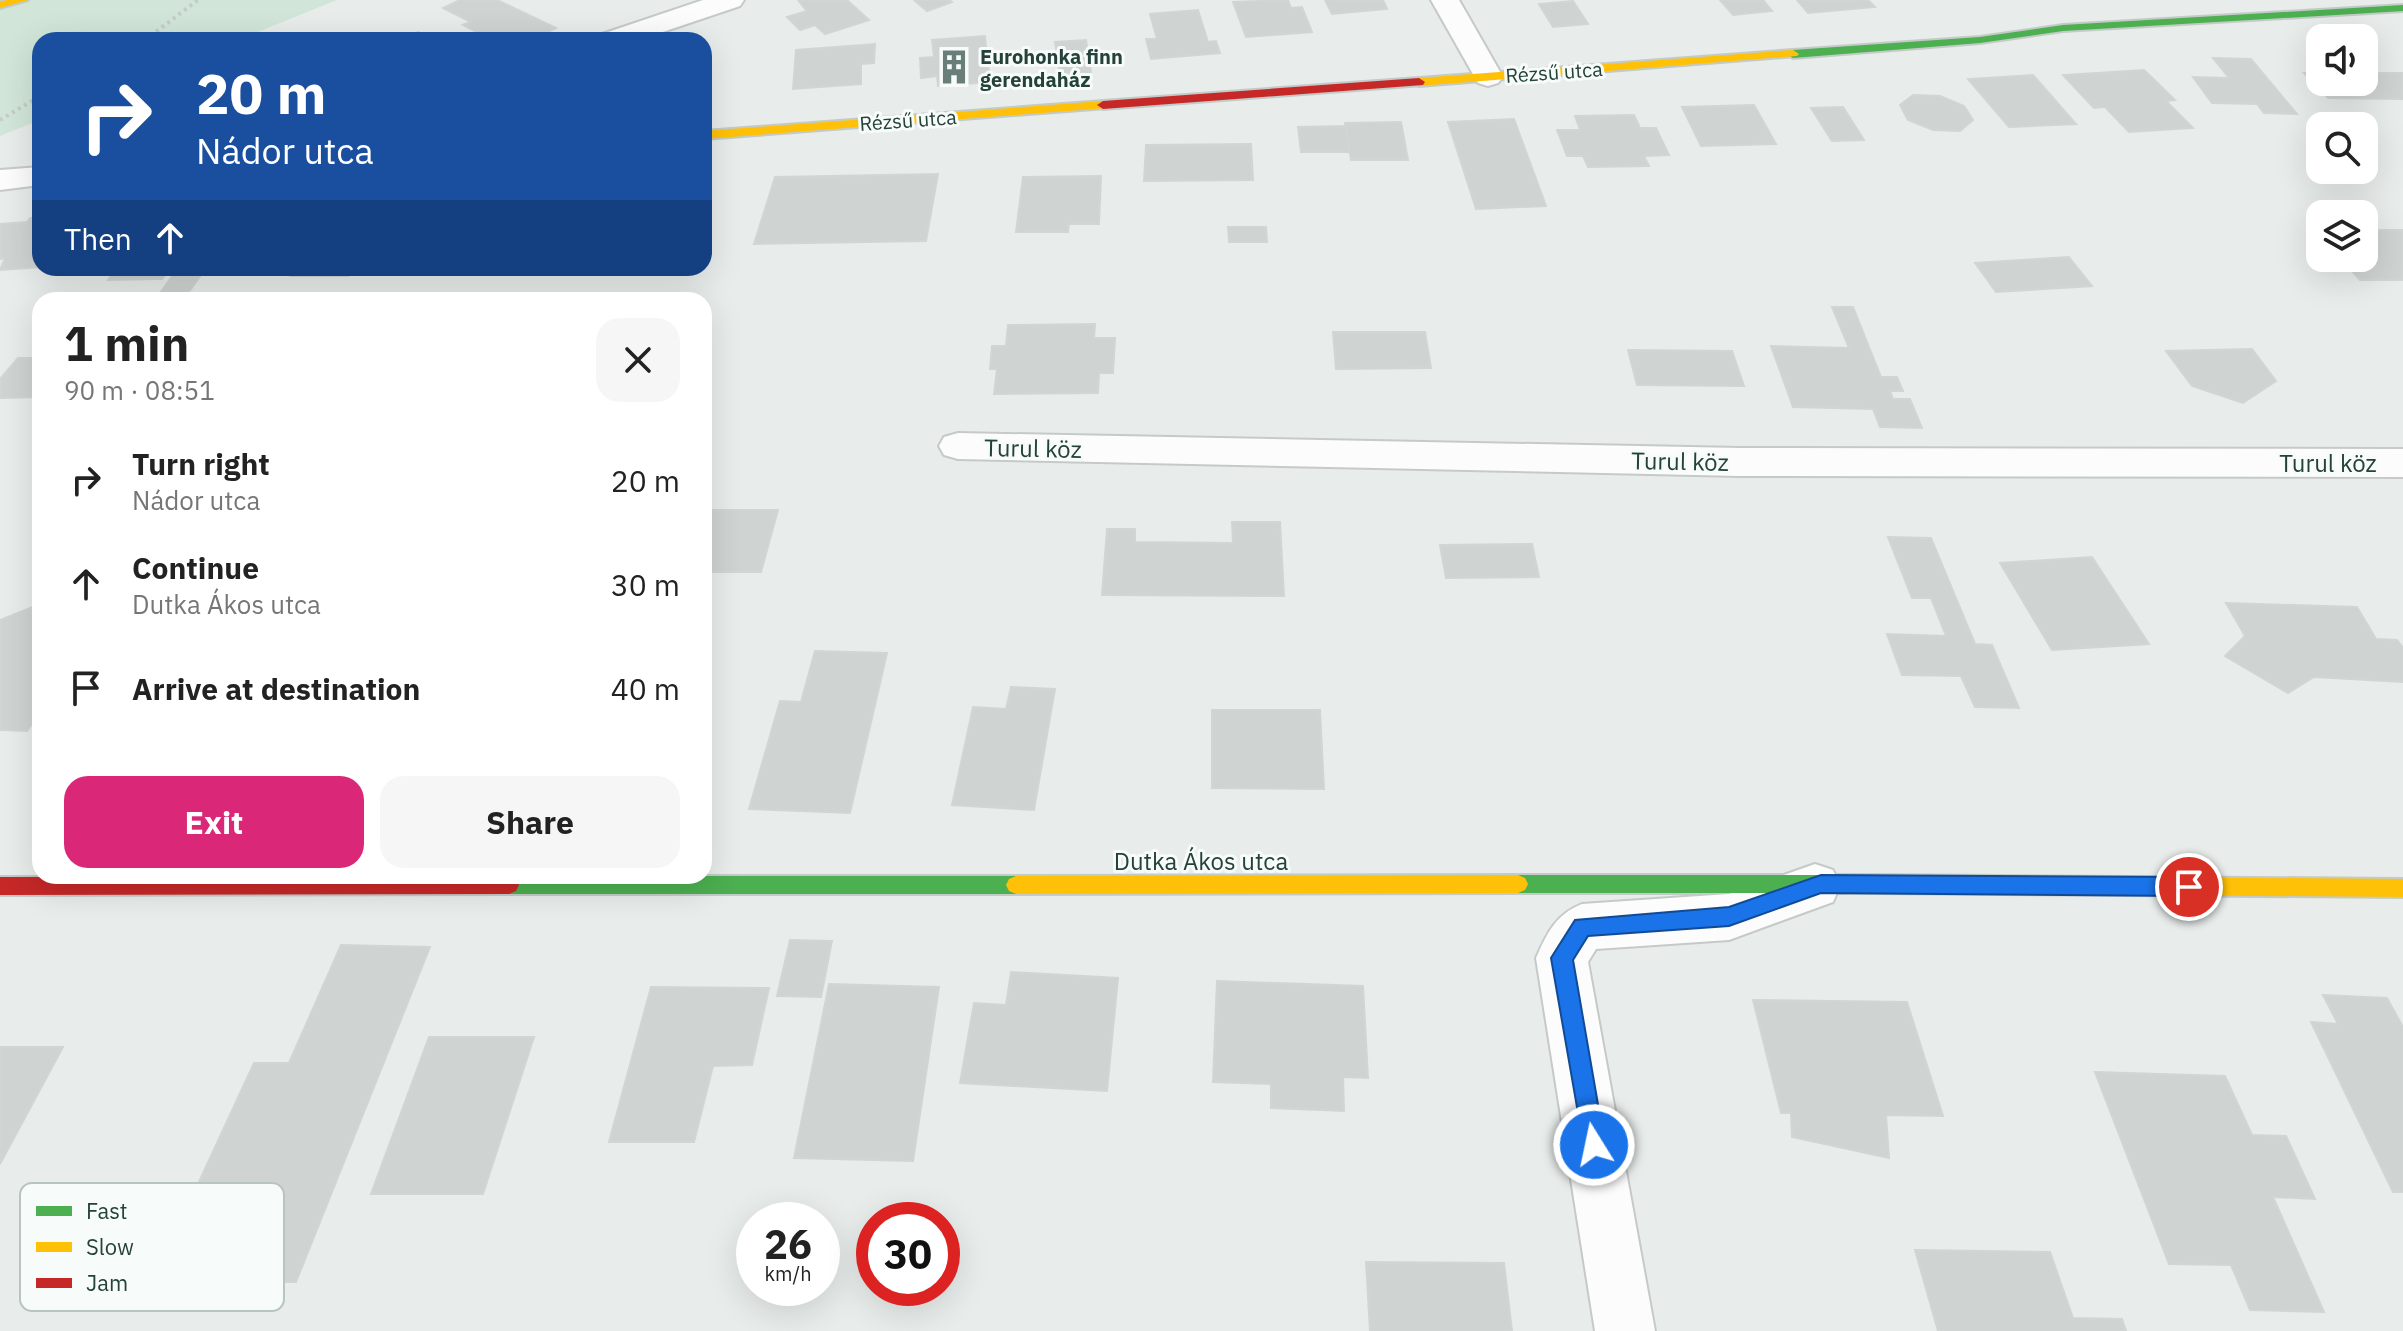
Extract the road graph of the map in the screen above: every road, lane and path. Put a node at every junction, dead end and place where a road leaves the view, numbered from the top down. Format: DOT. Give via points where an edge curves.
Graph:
graph roads {
  1 [pos="22,0"];
  2 [pos="198,0"];
  3 [pos="730,0"];
  4 [pos="1445,0"];
  5 [pos="2402,4"];
  6 [pos="0,5"];
  7 [pos="156,32"];
  8 [pos="636,32"];
  9 [pos="1488,77"];
  10 [pos="32,101"];
  11 [pos="0,120"];
  12 [pos="712,134"];
  13 [pos="32,177"];
  14 [pos="0,180"];
  15 [pos="958,446"];
  16 [pos="2403,463"];
  17 [pos="1821,884"];
  18 [pos="0,886"];
  19 [pos="2403,888"];
  20 [pos="1625,1331"];
  1 -- 6 [label="street"];
  2 -- 7 [label="path"];
  3 -- 8 [label="street"];
  4 -- 9 [label="street"];
  5 -- 9 [label="street, Rézsű utca"];
  9 -- 12 [label="street, Rézsű utca"];
  10 -- 11 [label="path"];
  13 -- 14 [label="street"];
  15 -- 16 [label="street, Turul köz" via="1740,462"];
  17 -- 18 [label="street, Dutka Ákos utca"];
  17 -- 19 [label="street, Dutka Ákos utca"];
  17 -- 20 [label="street" via="1729,917 1582,927 1562,958"];
}
